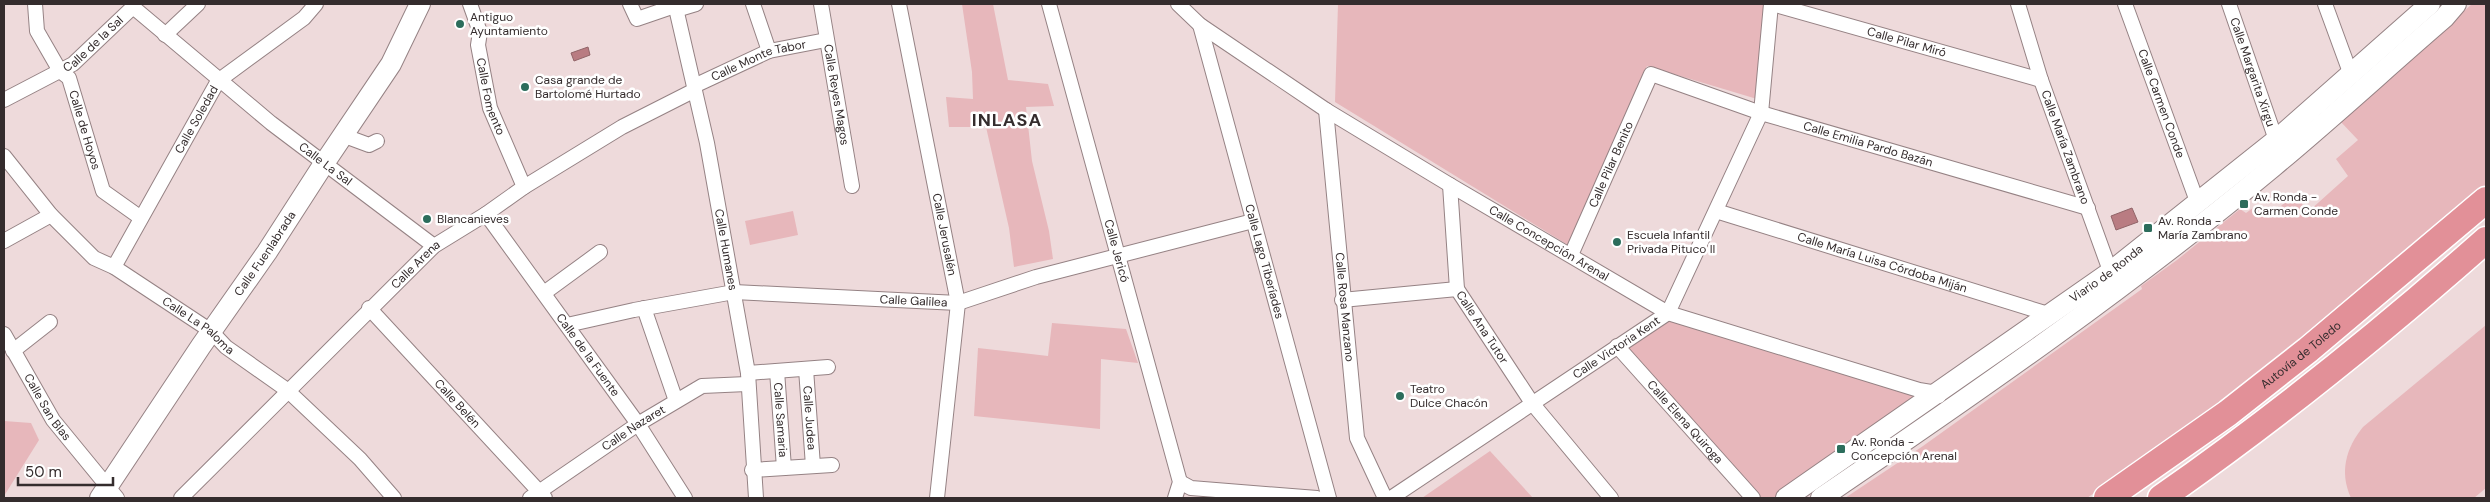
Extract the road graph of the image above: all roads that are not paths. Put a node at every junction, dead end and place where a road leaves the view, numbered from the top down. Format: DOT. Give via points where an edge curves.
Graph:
graph roads {
  1 [pos="35,4"];
  2 [pos="198,4"];
  3 [pos="316,4"];
  4 [pos="420,4"];
  5 [pos="470,4"];
  6 [pos="630,4"];
  7 [pos="696,4"];
  8 [pos="753,4"];
  9 [pos="822,4"];
  10 [pos="899,4"];
  11 [pos="1049,4"];
  12 [pos="1178,4"];
  13 [pos="1771,4"];
  14 [pos="2018,4"];
  15 [pos="2125,4"];
  16 [pos="2229,4"];
  17 [pos="2325,4"];
  18 [pos="2430,4"];
  19 [pos="2456,4"];
  20 [pos="676,7"];
  21 [pos="2413,12"];
  22 [pos="1200,25"];
  23 [pos="165,35"];
  24 [pos="826,40"];
  25 [pos="768,51"];
  26 [pos="60,70"];
  27 [pos="1651,74"];
  28 [pos="2351,75"];
  29 [pos="2041,80"];
  30 [pos="218,81"];
  31 [pos="694,88"];
  32 [pos="4,100"];
  33 [pos="1326,110"];
  34 [pos="1762,113"];
  35 [pos="342,135"];
  36 [pos="2276,140"];
  37 [pos="377,141"];
  38 [pos="4,156"];
  39 [pos="324,162"];
  40 [pos="1450,185"];
  41 [pos="852,186"];
  42 [pos="524,187"];
  43 [pos="2486,200"];
  44 [pos="2198,204"];
  45 [pos="2088,208"];
  46 [pos="1716,211"];
  47 [pos="486,214"];
  48 [pos="51,215"];
  49 [pos="141,218"];
  50 [pos="1253,221"];
  51 [pos="2486,240"];
  52 [pos="4,241"];
  53 [pos="434,246"];
  54 [pos="600,252"];
  55 [pos="1571,255"];
  56 [pos="1116,257"];
  57 [pos="114,267"];
  58 [pos="2114,281"];
  59 [pos="1457,289"];
  60 [pos="734,292"];
  61 [pos="544,293"];
  62 [pos="1342,300"];
  63 [pos="958,303"];
  64 [pos="369,308"];
  65 [pos="644,308"];
  66 [pos="1668,312"];
  67 [pos="2048,314"];
  68 [pos="50,322"];
  69 [pos="566,325"];
  70 [pos="211,331"];
  71 [pos="4,335"];
  72 [pos="1617,346"];
  73 [pos="13,351"];
  74 [pos="828,367"];
  75 [pos="806,369"];
  76 [pos="777,371"];
  77 [pos="748,378"];
  78 [pos="287,390"];
  79 [pos="1937,393"];
  80 [pos="676,401"];
  81 [pos="1532,403"];
  82 [pos="1958,404"];
  83 [pos="638,424"];
  84 [pos="832,465"];
  85 [pos="814,466"];
  86 [pos="784,468"];
  87 [pos="752,470"];
  88 [pos="1180,482"];
  89 [pos="108,495"];
  90 [pos="538,496"];
  91 [pos="181,498"];
  92 [pos="394,498"];
  93 [pos="685,498"];
  94 [pos="756,498"];
  95 [pos="937,498"];
  96 [pos="1175,498"];
  97 [pos="1317,498"];
  98 [pos="1329,498"];
  99 [pos="1385,498"];
  100 [pos="1391,498"];
  101 [pos="1611,498"];
  102 [pos="1752,498"];
  103 [pos="1786,498"];
  104 [pos="1821,498"];
  105 [pos="2107,498"];
  106 [pos="2160,498"];
  1 -- 26 [label="street, Calle de Hoyos" via="37,31"];
  2 -- 23 [label="street"];
  3 -- 30 [label="street, Calle Soledad" via="304,18"];
  4 -- 35 [label="main road, Calle Fuenlabrada" via="391,64"];
  5 -- 42 [label="street, Calle Fomento" via="480,32 478,45 490,108"];
  6 -- 20 [label="street" via="637,19"];
  7 -- 20 [label="street"];
  8 -- 25 [label="street"];
  9 -- 24 [label="street, Calle Reyes Magos"];
  10 -- 63 [label="street, Calle Jerusalén"];
  11 -- 56 [label="street, Calle Jericó"];
  12 -- 22 [label="street, Calle Concepción Arenal"];
  13 -- 29 [label="street, Calle Pilar Miró"];
  13 -- 34 [label="street, Calle Victoria Kent"];
  14 -- 29 [label="street, Calle María Zambrano"];
  15 -- 44 [label="street, Calle Carmen Conde"];
  16 -- 36 [label="street, Calle Margarita Xirgu"];
  17 -- 28 [label="street"];
  18 -- 21 [label="main road, Viario de Ronda"];
  19 -- 58 [label="main road, Viario de Ronda" via="2275,166"];
  20 -- 31 [label="street, Calle Humanes"];
  21 -- 28 [label="main road, Viario de Ronda"];
  22 -- 33 [label="street, Calle Concepción Arenal"];
  22 -- 50 [label="street, Calle Lago Tiberíades"];
  23 -- 26 [label="street, Calle de la Sal" via="134,7 73,64"];
  23 -- 30 [label="street, Calle de la Sal"];
  24 -- 25 [label="street, Calle Monte Tabor"];
  24 -- 41 [label="street, Calle Reyes Magos"];
  25 -- 31 [label="street, Calle Monte Tabor"];
  26 -- 32 [label="street, Calle de la Sal"];
  26 -- 49 [label="street, Calle de Hoyos" via="69,78 104,191"];
  27 -- 34 [label="street, Calle Emilia Pardo Bazán"];
  27 -- 55 [label="street, Calle Pilar Benito"];
  28 -- 36 [label="main road, Viario de Ronda"];
  29 -- 45 [label="street, Calle María Zambrano"];
  30 -- 39 [label="street, Calle La Sal"];
  30 -- 49 [label="street, Calle Soledad"];
  31 -- 42 [label="street, Calle Arena" via="622,127"];
  31 -- 60 [label="street, Calle Humanes"];
  33 -- 40 [label="street, Calle Concepción Arenal"];
  33 -- 62 [label="street, Calle Rosa Manzano"];
  34 -- 45 [label="street, Calle Emilia Pardo Bazán"];
  34 -- 46 [label="street, Calle Victoria Kent"];
  35 -- 37 [label="street" via="369,145"];
  35 -- 39 [label="main road, Calle Fuenlabrada"];
  36 -- 44 [label="main road, Viario de Ronda"];
  38 -- 48 [label="street, Calle La Paloma"];
  39 -- 53 [label="street, Calle La Sal"];
  39 -- 70 [label="main road, Calle Fuenlabrada" via="268,252"];
  40 -- 55 [label="street, Calle Concepción Arenal"];
  40 -- 59 [label="street, Calle Ana Tutor"];
  42 -- 47 [label="street, Calle Arena"];
  43 -- 105 [label="highway, Autovía de Toledo" via="2228,413"];
  44 -- 58 [label="main road, Viario de Ronda"];
  45 -- 58 [label="street, Calle María Zambrano"];
  46 -- 66 [label="street, Calle Victoria Kent"];
  46 -- 67 [label="street, Calle María Luisa Córdoba Miján"];
  47 -- 53 [label="street, Calle Arena"];
  47 -- 61 [label="street, Calle de la Fuente"];
  48 -- 52 [label="street"];
  48 -- 57 [label="street, Calle La Paloma" via="94,258"];
  49 -- 57 [label="street, Calle Soledad"];
  50 -- 56 [label="street, Calle Galilea"];
  50 -- 98 [label="street, Calle Lago Tiberíades"];
  51 -- 106 [label="highway" via="2303,392"];
  53 -- 64 [label="street, Calle Arena"];
  54 -- 61 [label="street"];
  55 -- 66 [label="street, Calle Concepción Arenal"];
  56 -- 63 [label="street, Calle Galilea" via="1036,277"];
  56 -- 88 [label="street, Calle Jericó"];
  57 -- 70 [label="street, Calle La Paloma"];
  58 -- 67 [label="main road, Viario de Ronda"];
  58 -- 82 [label="main road, Viario de Ronda"];
  59 -- 62 [label="street"];
  59 -- 81 [label="street, Calle Ana Tutor"];
  60 -- 63 [label="street, Calle Galilea"];
  60 -- 65 [label="street, Calle Galilea"];
  60 -- 77 [label="street, Calle Humanes"];
  61 -- 69 [label="street, Calle de la Fuente"];
  62 -- 99 [label="street, Calle Rosa Manzano" via="1357,438"];
  63 -- 95 [label="street, Calle Jerusalén"];
  64 -- 78 [label="street, Calle Arena"];
  64 -- 90 [label="street, Calle Belén"];
  65 -- 69 [label="street, Calle Galilea"];
  65 -- 80 [label="street"];
  66 -- 72 [label="street, Calle Victoria Kent"];
  66 -- 79 [label="street, Calle Concepción Arenal"];
  67 -- 79 [label="main road, Viario de Ronda"];
  68 -- 73 [label="street"];
  69 -- 83 [label="street, Calle de la Fuente"];
  70 -- 78 [label="street, Calle La Paloma" via="226,347"];
  70 -- 89 [label="main road, Calle Fuenlabrada"];
  71 -- 73 [label="street, Calle San Blas"];
  72 -- 81 [label="street, Calle Victoria Kent"];
  72 -- 102 [label="street, Calle Elena Quiroga"];
  73 -- 89 [label="street, Calle San Blas" via="53,420"];
  74 -- 75 [label="street, Calle Nazaret"];
  75 -- 76 [label="street, Calle Nazaret"];
  75 -- 85 [label="street, Calle Judea"];
  76 -- 77 [label="street, Calle Nazaret"];
  76 -- 86 [label="street, Calle Samaria"];
  77 -- 80 [label="street, Calle Nazaret" via="702,386"];
  77 -- 87 [label="street, Calle Humanes"];
  78 -- 91 [label="street, Calle Arena"];
  78 -- 92 [label="street, Calle La Paloma" via="360,459"];
  79 -- 82 [label="street, Calle Concepción Arenal" via="1944,402"];
  79 -- 103 [label="main road, Viario de Ronda"];
  80 -- 83 [label="street, Calle Nazaret"];
  81 -- 100 [label="street, Calle Victoria Kent"];
  81 -- 101 [label="street, Calle Ana Tutor"];
  82 -- 104 [label="main road, Viario de Ronda"];
  83 -- 90 [label="street, Calle Nazaret"];
  83 -- 93 [label="street, Calle de la Fuente"];
  84 -- 85 [label="street"];
  85 -- 86 [label="street"];
  86 -- 87 [label="street"];
  87 -- 94 [label="street, Calle Humanes"];
  88 -- 96 [label="street"];
  88 -- 97 [label="street" via="1191,488"];
}
